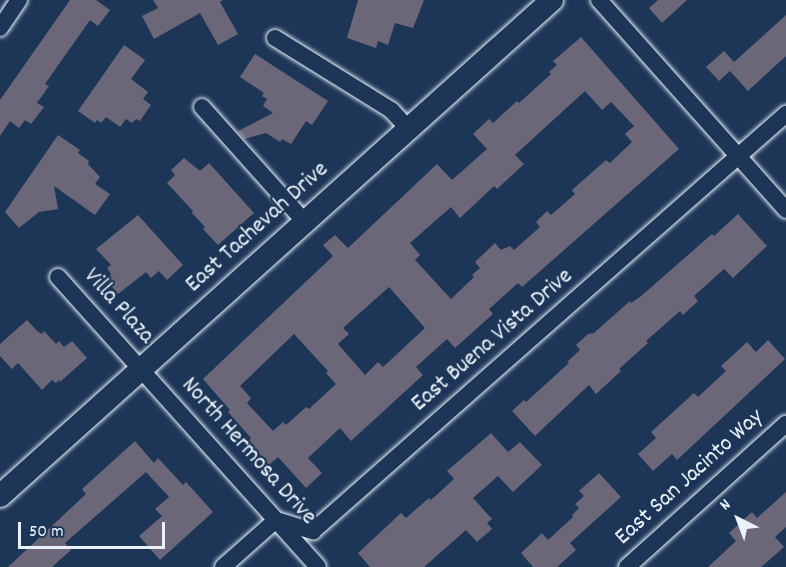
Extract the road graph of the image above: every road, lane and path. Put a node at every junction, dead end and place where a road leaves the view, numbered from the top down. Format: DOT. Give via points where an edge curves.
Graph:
graph roads {
  1 [pos="19,0"];
  2 [pos="552,0"];
  3 [pos="599,0"];
  4 [pos="0,28"];
  5 [pos="275,38"];
  6 [pos="202,107"];
  7 [pos="786,114"];
  8 [pos="408,128"];
  9 [pos="739,157"];
  10 [pos="786,210"];
  11 [pos="305,222"];
  12 [pos="58,277"];
  13 [pos="142,369"];
  14 [pos="786,424"];
  15 [pos="0,496"];
  16 [pos="276,520"];
  17 [pos="223,567"];
  18 [pos="318,567"];
  19 [pos="627,567"];
  1 -- 4 [label="street"];
  2 -- 8 [label="street, East Tachevah Drive"];
  3 -- 9 [label="street"];
  5 -- 8 [label="street" via="391,110"];
  6 -- 11 [label="street"];
  7 -- 9 [label="street, East Buena Vista Drive"];
  8 -- 11 [label="street, East Tachevah Drive"];
  9 -- 10 [label="street"];
  9 -- 16 [label="street, East Buena Vista Drive" via="313,531"];
  11 -- 13 [label="street, East Tachevah Drive"];
  12 -- 13 [label="street, Villa Plaza"];
  13 -- 15 [label="street, East Tachevah Drive"];
  13 -- 16 [label="street, North Hermosa Drive"];
  14 -- 19 [label="street, East San Jacinto Way"];
  16 -- 17 [label="street"];
  16 -- 18 [label="street, North Hermosa Drive"];
}
